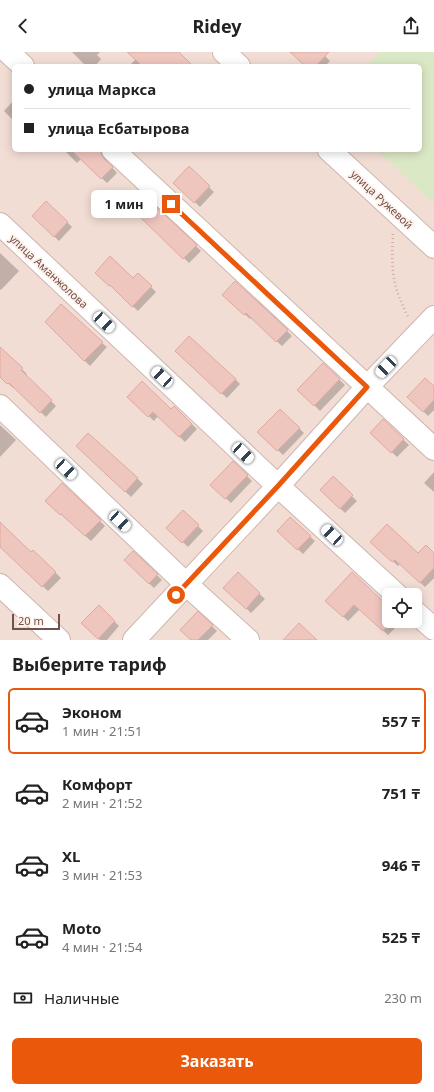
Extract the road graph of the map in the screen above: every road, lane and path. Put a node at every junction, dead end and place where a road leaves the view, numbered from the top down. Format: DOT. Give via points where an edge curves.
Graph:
graph roads {
  1 [pos="8,52"];
  2 [pos="224,52"];
  3 [pos="21,64"];
  4 [pos="237,64"];
  5 [pos="115,152"];
  6 [pos="331,152"];
  7 [pos="394,210"];
  8 [pos="0,224"];
  9 [pos="434,247"];
  10 [pos="434,317"];
  11 [pos="415,337"];
  12 [pos="367,387"];
  13 [pos="0,406"];
  14 [pos="434,449"];
  15 [pos="278,486"];
  16 [pos="186,584"];
  17 [pos="0,585"];
  18 [pos="389,588"];
  19 [pos="422,618"];
  20 [pos="434,629"];
  21 [pos="59,640"];
  22 [pos="134,640"];
  23 [pos="248,640"];
  1 -- 3 [label="street"];
  2 -- 4 [label="street"];
  5 -- 12 [label="street"];
  6 -- 7 [label="street, улица Ружевой"];
  7 -- 9 [label="street, улица Ружевой"];
  7 -- 11 [label="path" via="393,275"];
  8 -- 15 [label="street, улица Аманжолова"];
  10 -- 11 [label="street"];
  11 -- 12 [label="street"];
  12 -- 14 [label="street"];
  12 -- 15 [label="street"];
  13 -- 16 [label="street"];
  15 -- 16 [label="street"];
  15 -- 18 [label="street, улица Аманжолова"];
  16 -- 22 [label="street"];
  16 -- 23 [label="street"];
  17 -- 21 [label="street"];
  19 -- 20 [label="street"];
}
